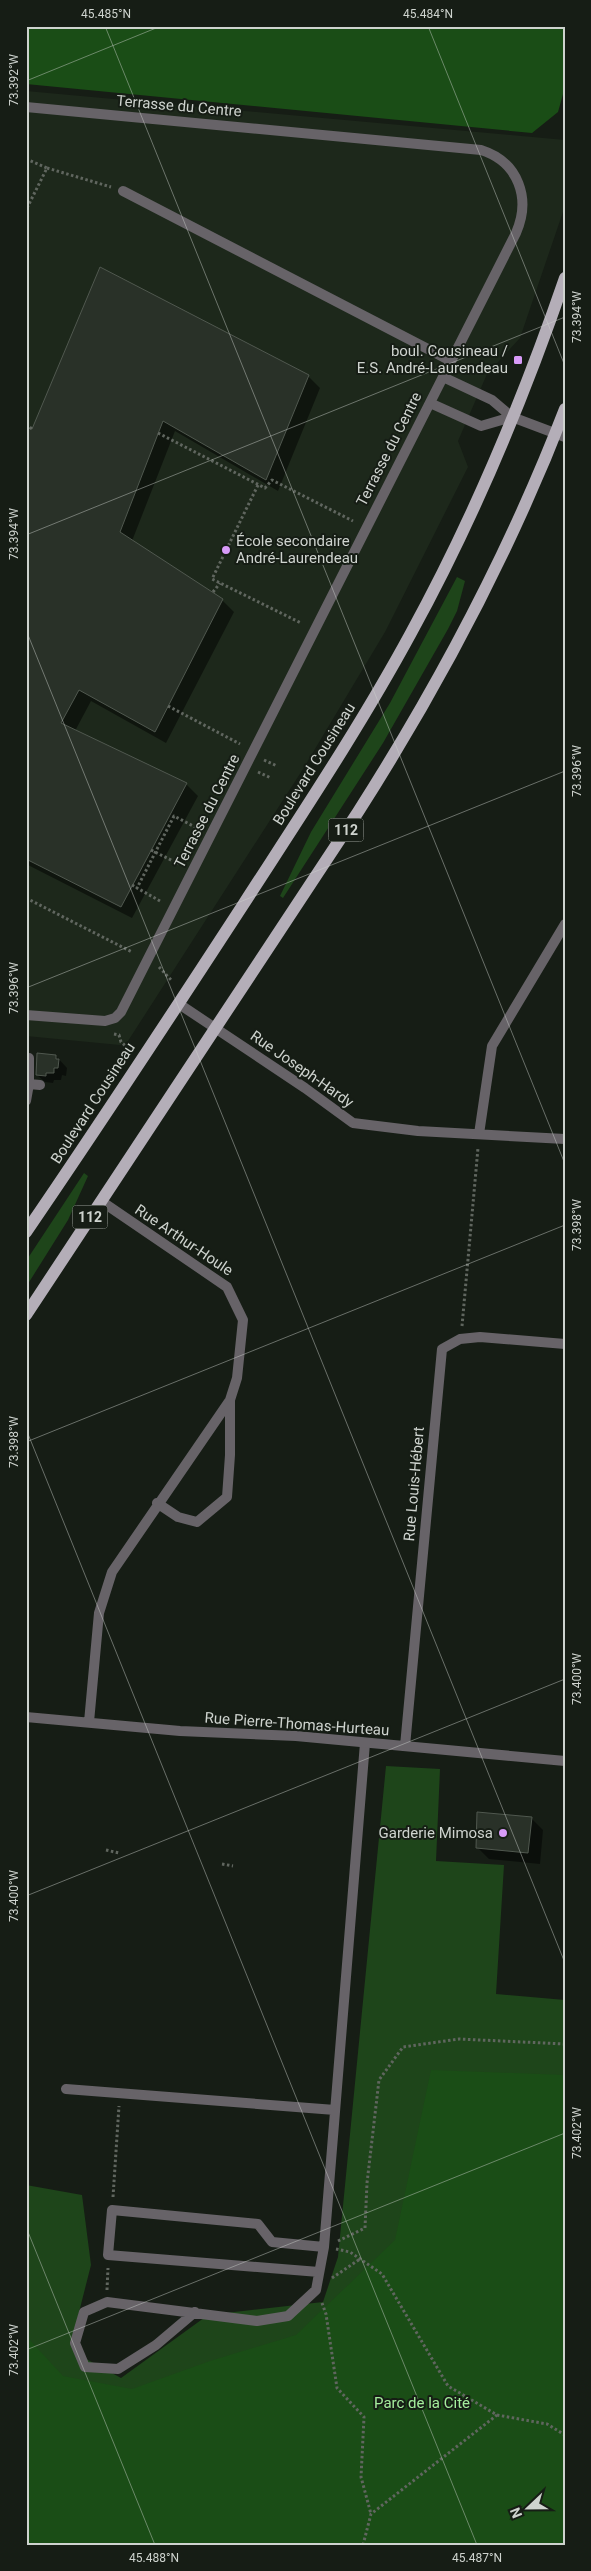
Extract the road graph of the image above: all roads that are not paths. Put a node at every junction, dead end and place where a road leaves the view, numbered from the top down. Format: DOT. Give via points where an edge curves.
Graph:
graph roads {
  1 [pos="26,107"];
  2 [pos="123,191"];
  3 [pos="565,278"];
  4 [pos="451,360"];
  5 [pos="443,377"];
  6 [pos="430,403"];
  7 [pos="565,409"];
  8 [pos="512,418"];
  9 [pos="560,435"];
  10 [pos="565,924"];
  11 [pos="179,1004"];
  12 [pos="26,1015"];
  13 [pos="216,1028"];
  14 [pos="29,1058"];
  15 [pos="29,1084"];
  16 [pos="40,1086"];
  17 [pos="26,1101"];
  18 [pos="479,1134"];
  19 [pos="565,1138"];
  20 [pos="101,1201"];
  21 [pos="26,1232"];
  22 [pos="26,1315"];
  23 [pos="565,1344"];
  24 [pos="230,1400"];
  25 [pos="157,1503"];
  26 [pos="26,1717"];
  27 [pos="89,1722"];
  28 [pos="365,1742"];
  29 [pos="405,1746"];
  30 [pos="565,1762"];
  31 [pos="66,2088"];
  32 [pos="335,2110"];
  33 [pos="324,2247"];
  34 [pos="319,2272"];
  35 [pos="195,2312"];
  1 -- 4 [label="street, Terrasse du Centre" via="474,149 496,156 517,178 522,194 522,217"];
  2 -- 4 [label="street"];
  3 -- 8 [label="main road, Boulevard Cousineau"];
  4 -- 5 [label="street, Terrasse du Centre"];
  5 -- 6 [label="street, Terrasse du Centre"];
  5 -- 8 [label="street" via="492,400"];
  6 -- 8 [label="street" via="481,426"];
  6 -- 12 [label="street, Terrasse du Centre" via="121,1012 105,1022"];
  7 -- 9 [label="main road, 112"];
  8 -- 9 [label="street"];
  8 -- 11 [label="main road, Boulevard Cousineau" via="446,564 384,682"];
  9 -- 13 [label="main road, 112" via="433,688 363,805"];
  10 -- 18 [label="street" via="492,1046"];
  11 -- 13 [label="street, Rue Joseph-Hardy"];
  11 -- 21 [label="main road, Boulevard Cousineau"];
  13 -- 18 [label="street, Rue Joseph-Hardy" via="353,1123"];
  13 -- 20 [label="main road, 112"];
  14 -- 15 [label="street"];
  15 -- 16 [label="street"];
  15 -- 17 [label="street"];
  18 -- 19 [label="street, Rue Joseph-Hardy"];
  20 -- 22 [label="main road, 112"];
  20 -- 24 [label="street, Rue Arthur-Houle" via="227,1286 243,1320 237,1378"];
  23 -- 29 [label="street, Rue Louis-Hébert" via="480,1337 460,1339 442,1349"];
  24 -- 25 [label="street, Rue Arthur-Houle"];
  24 -- 25 [label="street, Rue Arthur-Houle" via="227,1497 197,1522 178,1517"];
  25 -- 27 [label="street, Rue Arthur-Houle" via="112,1572 99,1613"];
  26 -- 27 [label="street, Rue Pierre-Thomas-Hurteau"];
  27 -- 28 [label="street, Rue Pierre-Thomas-Hurteau"];
  28 -- 29 [label="street, Rue Pierre-Thomas-Hurteau"];
  28 -- 32 [label="street"];
  29 -- 30 [label="street, Rue Pierre-Thomas-Hurteau"];
  31 -- 32 [label="street"];
  32 -- 33 [label="street"];
  33 -- 34 [label="street"];
  33 -- 34 [label="street" via="272,2242 258,2224 112,2210 108,2255"];
  34 -- 35 [label="street" via="316,2290 288,2316 257,2321"];
  35 -- 35 [label="street" via="107,2302 84,2312 75,2343 85,2367 118,2369 156,2345"];
}
